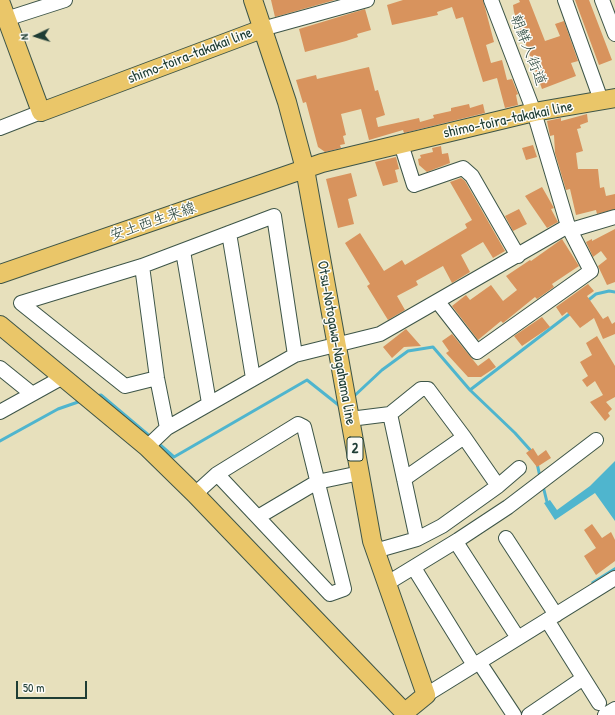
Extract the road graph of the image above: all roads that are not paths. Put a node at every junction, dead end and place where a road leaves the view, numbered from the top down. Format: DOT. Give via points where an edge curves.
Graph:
graph roads {
  1 [pos="65,0"];
  2 [pos="253,0"];
  3 [pos="367,0"];
  4 [pos="491,0"];
  5 [pos="565,0"];
  6 [pos="602,0"];
  7 [pos="0,1"];
  8 [pos="3,19"];
  9 [pos="262,29"];
  10 [pos="615,34"];
  11 [pos="608,99"];
  12 [pos="41,112"];
  13 [pos="534,112"];
  14 [pos="0,128"];
  15 [pos="401,144"];
  16 [pos="305,169"];
  17 [pos="615,217"];
  18 [pos="570,228"];
  19 [pos="229,233"];
  20 [pos="183,251"];
  21 [pos="518,256"];
  22 [pos="142,266"];
  23 [pos="0,274"];
  24 [pos="438,302"];
  25 [pos="0,326"];
  26 [pos="336,343"];
  27 [pos="295,355"];
  28 [pos="0,368"];
  29 [pos="62,377"];
  30 [pos="157,378"];
  31 [pos="253,378"];
  32 [pos="31,393"];
  33 [pos="209,403"];
  34 [pos="0,412"];
  35 [pos="390,414"];
  36 [pos="350,419"];
  37 [pos="167,428"];
  38 [pos="464,437"];
  39 [pos="596,440"];
  40 [pos="147,448"];
  41 [pos="519,468"];
  42 [pos="360,473"];
  43 [pos="217,474"];
  44 [pos="404,479"];
  45 [pos="317,482"];
  46 [pos="498,486"];
  47 [pos="196,494"];
  48 [pos="258,517"];
  49 [pos="506,538"];
  50 [pos="417,539"];
  51 [pos="456,542"];
  52 [pos="375,552"];
  53 [pos="414,568"];
  54 [pos="615,578"];
  55 [pos="386,584"];
  56 [pos="551,617"];
  57 [pos="518,638"];
  58 [pos="477,664"];
  59 [pos="582,679"];
  60 [pos="426,695"];
  61 [pos="602,709"];
  62 [pos="615,709"];
  63 [pos="404,714"];
  64 [pos="514,715"];
  65 [pos="529,715"];
  1 -- 8 [label="street"];
  2 -- 9 [label="main road"];
  3 -- 9 [label="street"];
  4 -- 13 [label="street, 朝鮮人街道"];
  5 -- 11 [label="street"];
  6 -- 10 [label="street"];
  7 -- 8 [label="main road"];
  8 -- 12 [label="main road"];
  9 -- 12 [label="main road, shimo-toira-takakai line"];
  9 -- 16 [label="main road, shimo-toira-takakai line" via="287,102"];
  11 -- 13 [label="main road, shimo-toira-takakai line"];
  12 -- 14 [label="street"];
  13 -- 15 [label="main road, shimo-toira-takakai line"];
  13 -- 18 [label="street, 朝鮮人街道"];
  15 -- 16 [label="main road, shimo-toira-takakai line"];
  15 -- 21 [label="street" via="414,185 463,168 472,176"];
  16 -- 23 [label="main road, 安土西生来線"];
  16 -- 26 [label="main road, Otsu-Notogawa-Nagahama line / 2"];
  17 -- 18 [label="street"];
  18 -- 21 [label="street"];
  18 -- 24 [label="street, 朝鮮人街道" via="591,271 477,352"];
  19 -- 20 [label="street"];
  19 -- 27 [label="street" via="274,216"];
  19 -- 31 [label="street"];
  20 -- 22 [label="street"];
  20 -- 33 [label="street"];
  21 -- 24 [label="street"];
  22 -- 30 [label="street"];
  22 -- 30 [label="street" via="21,303 125,386"];
  24 -- 26 [label="street" via="380,334"];
  25 -- 29 [label="main road"];
  26 -- 27 [label="street"];
  26 -- 36 [label="main road, Otsu-Notogawa-Nagahama line / 2"];
  27 -- 31 [label="street"];
  28 -- 32 [label="street"];
  29 -- 32 [label="street"];
  29 -- 40 [label="main road"];
  30 -- 37 [label="street"];
  31 -- 33 [label="street"];
  32 -- 34 [label="street"];
  33 -- 37 [label="street"];
  35 -- 36 [label="street"];
  35 -- 38 [label="street" via="421,389 428,389"];
  35 -- 44 [label="street"];
  36 -- 42 [label="main road, Otsu-Notogawa-Nagahama line / 2"];
  37 -- 40 [label="street"];
  38 -- 44 [label="street"];
  38 -- 46 [label="street"];
  39 -- 51 [label="street"];
  40 -- 47 [label="main road"];
  41 -- 46 [label="street"];
  42 -- 45 [label="street"];
  42 -- 52 [label="main road, Otsu-Notogawa-Nagahama line / 2"];
  43 -- 45 [label="street" via="298,424 304,426"];
  43 -- 47 [label="street"];
  43 -- 48 [label="street"];
  44 -- 50 [label="street"];
  45 -- 48 [label="street"];
  45 -- 48 [label="street" via="344,588 330,594"];
  46 -- 50 [label="street" via="442,526"];
  47 -- 63 [label="main road"];
  49 -- 56 [label="street"];
  50 -- 52 [label="street"];
  51 -- 53 [label="street"];
  51 -- 57 [label="street"];
  52 -- 55 [label="main road, Otsu-Notogawa-Nagahama line / 2"];
  53 -- 55 [label="street"];
  53 -- 58 [label="street"];
  54 -- 56 [label="street"];
  55 -- 60 [label="main road, Otsu-Notogawa-Nagahama line / 2"];
  56 -- 57 [label="street"];
  56 -- 59 [label="street"];
  57 -- 58 [label="street"];
  58 -- 60 [label="street"];
  58 -- 64 [label="street"];
  59 -- 61 [label="street"];
  59 -- 65 [label="street"];
  60 -- 63 [label="main road"];
  61 -- 62 [label="street"];
}
